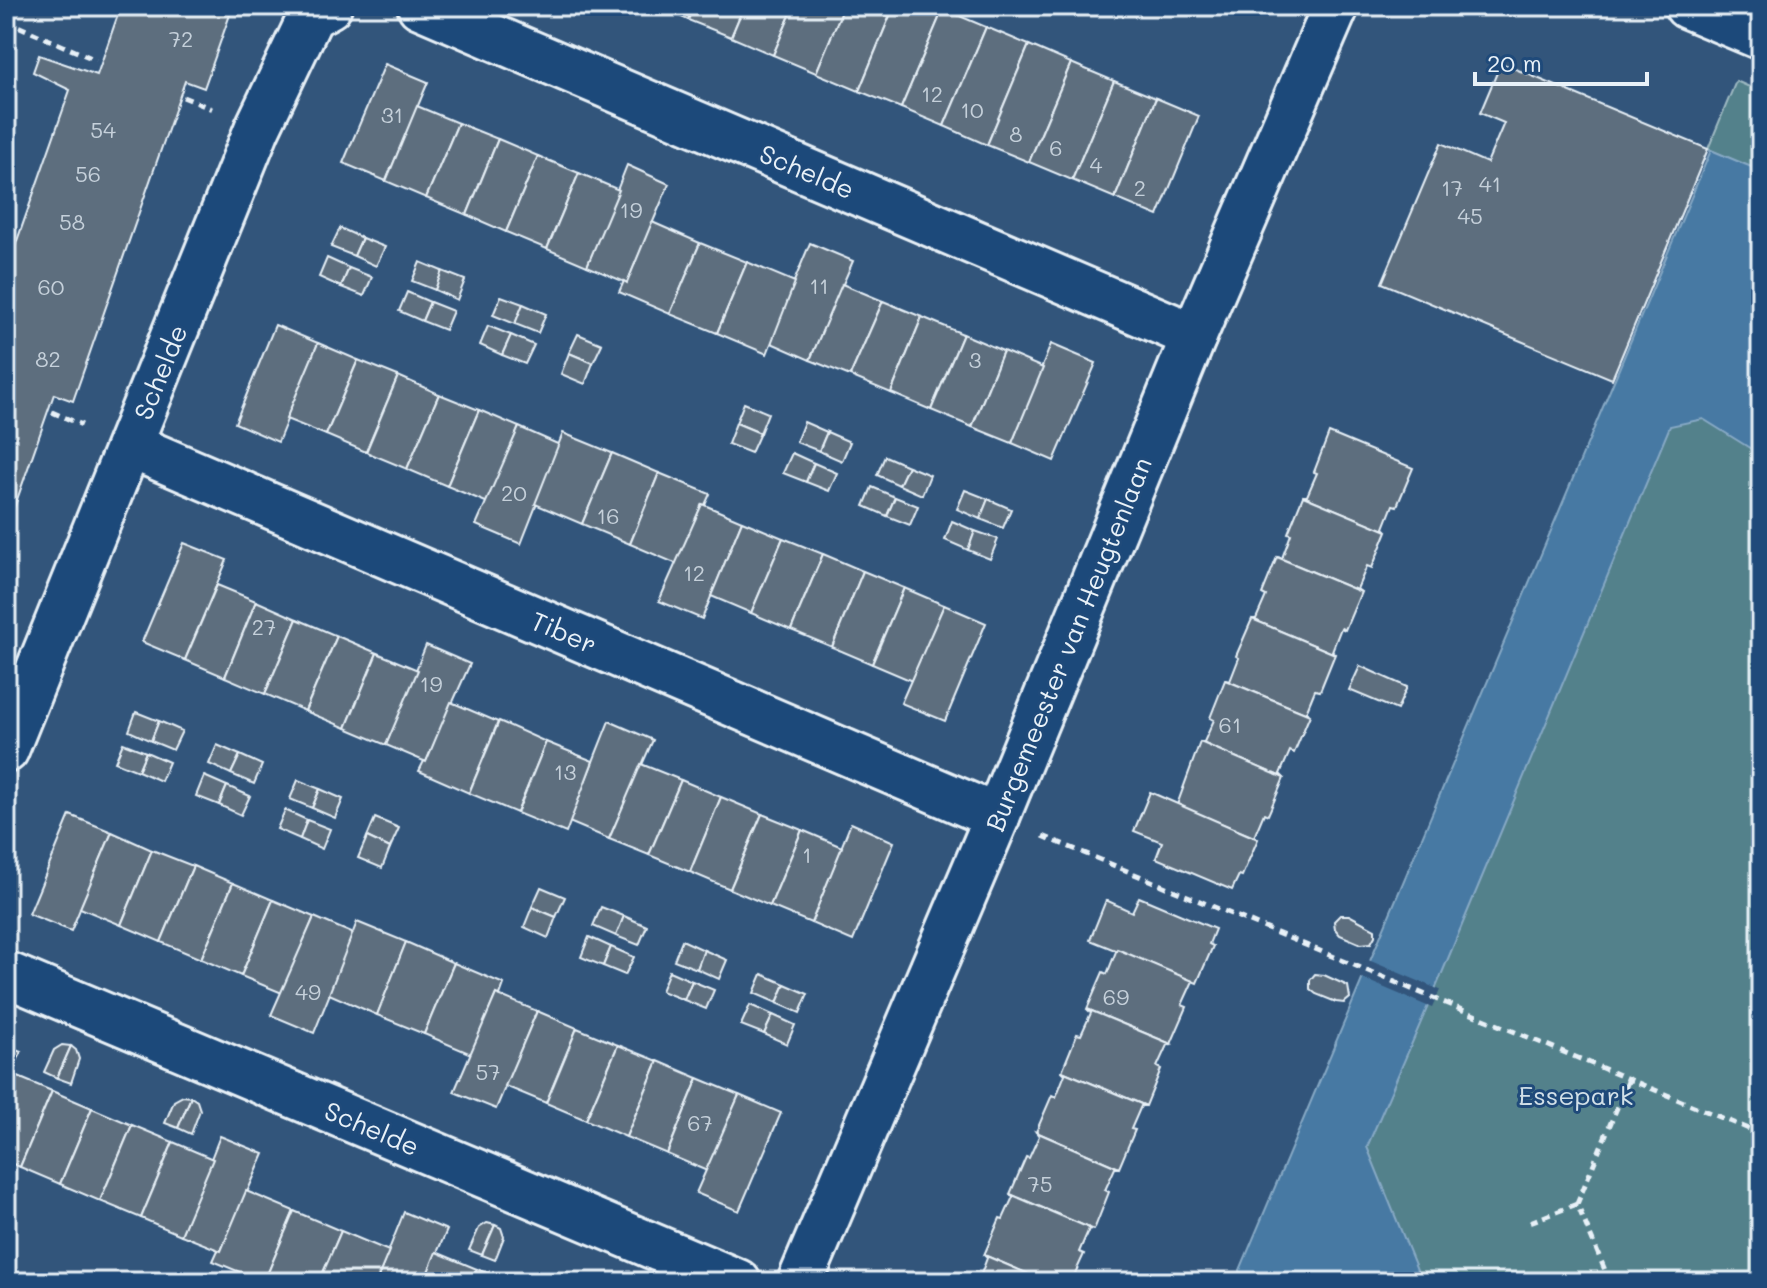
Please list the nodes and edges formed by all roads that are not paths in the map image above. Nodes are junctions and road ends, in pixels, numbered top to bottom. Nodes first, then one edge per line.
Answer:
1 (329, 6) edge
2 (420, 6) edge
3 (1336, 6) edge
4 (1687, 6) edge
5 (1761, 37) edge
6 (1194, 336) junction
7 (131, 446) junction
8 (6, 750) edge
9 (997, 817) junction
10 (6, 974) edge
11 (738, 1282) edge
12 (800, 1282) edge

1 - 7 street, Schelde
2 - 6 street, Schelde
3 - 6 street, Burgemeester van Heugtenlaan
4 - 5 street
6 - 9 street, Burgemeester van Heugtenlaan
7 - 8 street, Schelde
7 - 9 street, Tiber
9 - 12 street, Burgemeester van Heugtenlaan
10 - 11 street, Schelde

